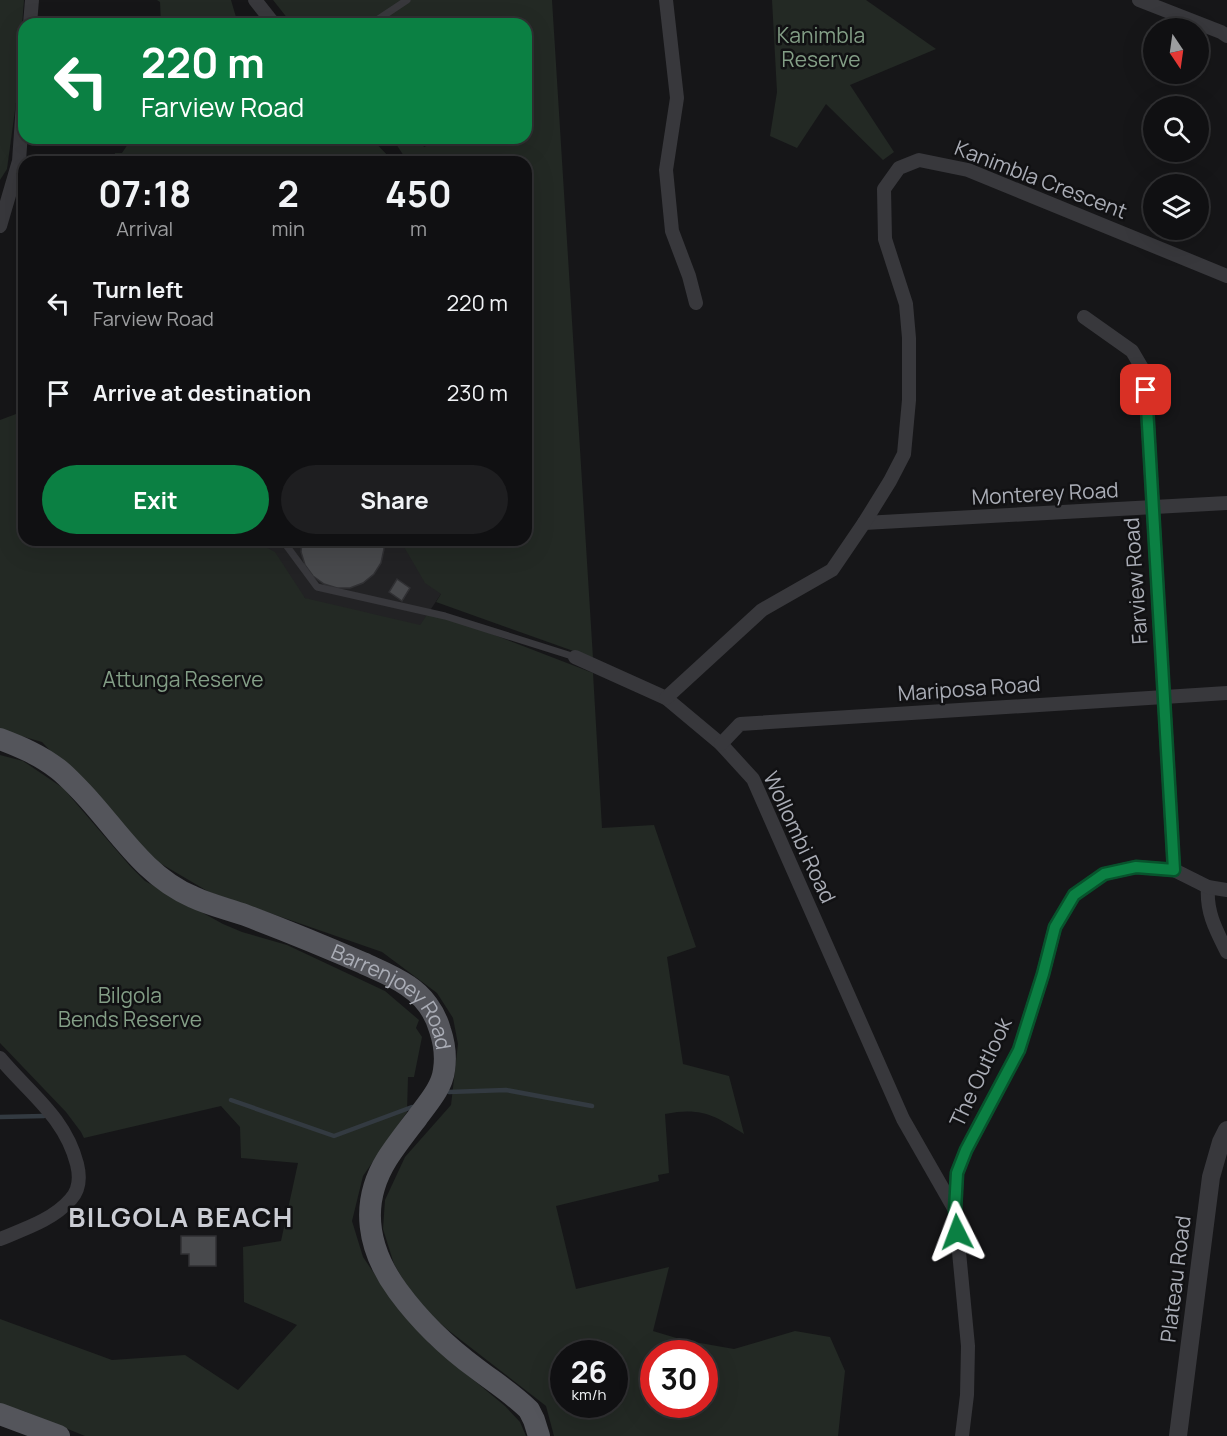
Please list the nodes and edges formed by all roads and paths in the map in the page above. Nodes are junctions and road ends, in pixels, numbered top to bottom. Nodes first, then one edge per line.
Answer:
1 (32, 0) edge
2 (255, 0) edge
3 (407, 0) edge
4 (666, 0) edge
5 (1139, 0) edge
6 (30, 18) edge
7 (269, 18) edge
8 (380, 18) edge
9 (1227, 36) edge
10 (18, 163) edge
11 (0, 226) edge
12 (1227, 276) edge
13 (696, 303) dead end
14 (1084, 317) dead end
15 (1227, 503) edge
16 (1151, 508) junction
17 (864, 523) junction
18 (286, 546) edge
19 (576, 657) joint
20 (1227, 693) edge
21 (1163, 697) junction
22 (666, 698) junction
23 (0, 739) edge
24 (721, 744) junction
25 (1174, 870) junction
26 (1208, 887) junction
27 (1227, 890) edge
28 (1227, 952) edge
29 (0, 1058) edge
30 (1227, 1130) edge
31 (955, 1210) junction
32 (0, 1239) edge
33 (0, 1414) edge
34 (59, 1436) edge
35 (539, 1436) edge
36 (962, 1436) edge
37 (1178, 1436) edge

1 - 6 street
2 - 7 street
3 - 8 lane
4 - 13 street
5 - 9 street
10 - 11 street
12 - 17 street, Kanimbla Crescent
14 - 16 street, Farview Road
15 - 16 street, Monterey Road
16 - 17 street, Monterey Road
16 - 21 street, Farview Road
17 - 22 street, Kanimbla Crescent
18 - 19 lane, Wollombi Road
19 - 22 street, Wollombi Road
20 - 21 street, Mariposa Road
21 - 24 street, Mariposa Road
21 - 25 street, Farview Road
22 - 24 street, Wollombi Road
23 - 35 main road, Barrenjoey Road
24 - 31 street, Wollombi Road
25 - 26 street, The Outlook
25 - 31 street, The Outlook
26 - 27 street, The Outlook
26 - 28 street
29 - 32 street
30 - 37 street, Plateau Road
31 - 36 street, The Outlook
33 - 34 main road

